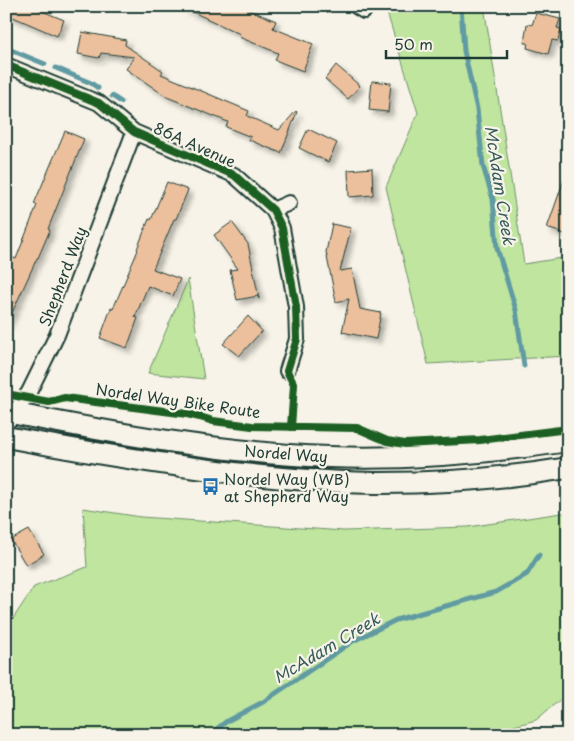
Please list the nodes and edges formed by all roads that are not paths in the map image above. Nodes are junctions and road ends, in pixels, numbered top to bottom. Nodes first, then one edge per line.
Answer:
1 (6, 65) edge
2 (134, 132) junction
3 (289, 203) dead end
4 (273, 210) junction
5 (287, 371) dead end
6 (9, 417) edge
7 (6, 436) edge
8 (568, 441) edge
9 (568, 468) edge

1 - 2 street, 86A Avenue
2 - 4 street, 86A Avenue
2 - 6 street, Shepherd Way
3 - 4 street
4 - 5 street, 86A Avenue
6 - 8 main road, Nordel Way
7 - 9 main road, Nordel Way

